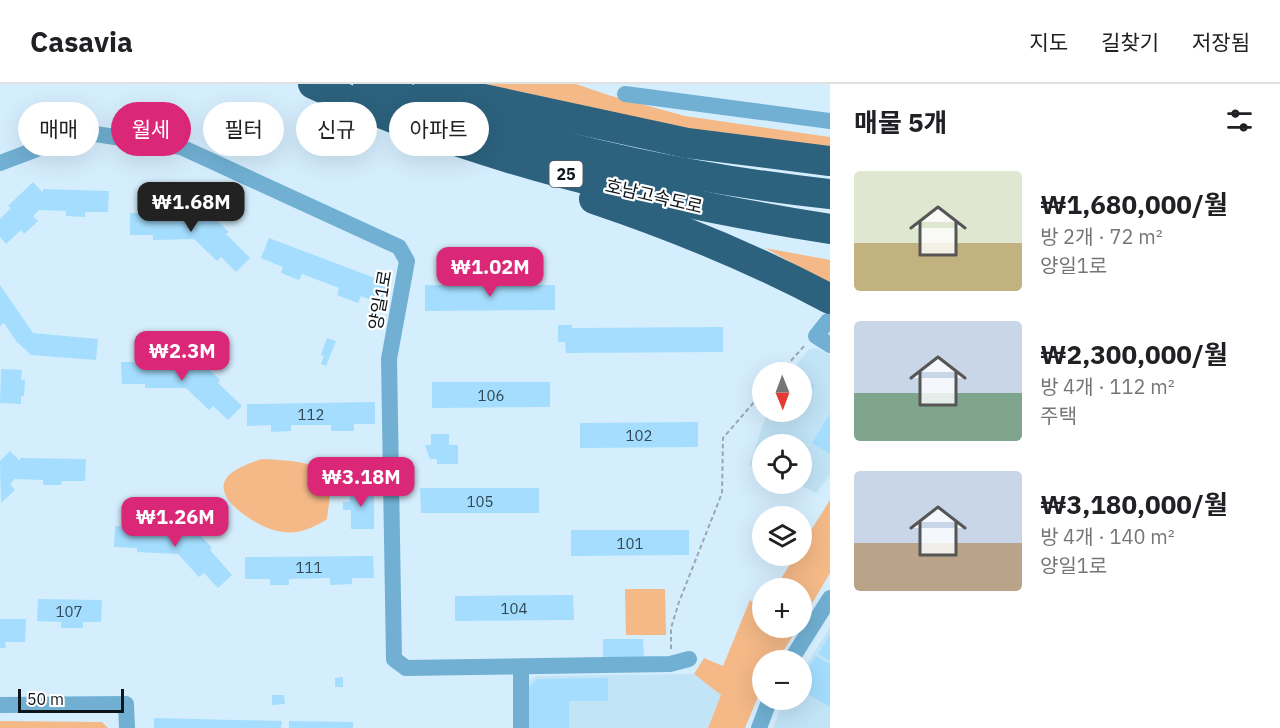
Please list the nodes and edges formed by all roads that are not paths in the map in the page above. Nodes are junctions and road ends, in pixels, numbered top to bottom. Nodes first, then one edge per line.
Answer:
1 (313, 84) edge
2 (368, 84) edge
3 (403, 84) edge
4 (429, 84) edge
5 (625, 94) dead end
6 (389, 115) edge
7 (830, 121) edge
8 (489, 150) edge
9 (483, 156) edge
10 (830, 161) edge
11 (0, 163) edge
12 (830, 182) edge
13 (830, 194) edge
14 (830, 229) edge
15 (829, 310) edge
16 (823, 340) edge
17 (830, 598) edge
18 (797, 650) edge
19 (689, 659) dead end
20 (521, 667) junction
21 (0, 705) edge
22 (766, 710) edge
23 (127, 728) edge
24 (521, 728) edge
25 (759, 728) edge

1 - 6 highway, 호남고속도로 / 25
2 - 13 highway, 호남고속도로 / 25
3 - 12 highway
4 - 10 highway
5 - 7 street
8 - 14 highway, 호남고속도로 / 25
9 - 15 highway
11 - 20 street, 양일1로
15 - 16 street
17 - 18 street
19 - 20 street, 양일1로
20 - 24 street
21 - 23 street
22 - 25 street

